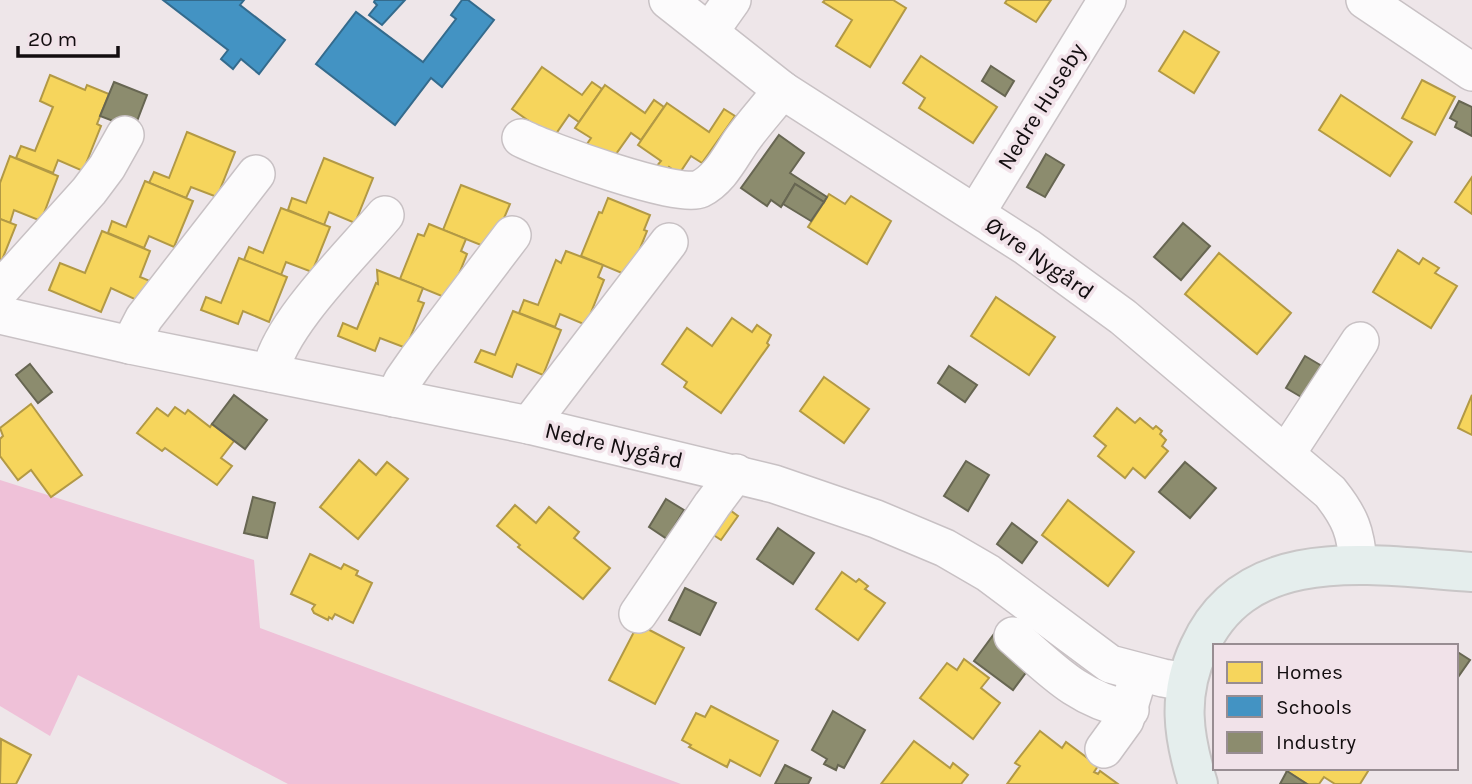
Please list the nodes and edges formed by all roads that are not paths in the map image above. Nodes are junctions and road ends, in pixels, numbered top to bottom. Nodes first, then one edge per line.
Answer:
1 (668, 0) edge
2 (732, 0) edge
3 (1107, 0) edge
4 (1365, 0) edge
5 (710, 32) junction
6 (1472, 72) edge
7 (782, 90) junction
8 (125, 135) dead end
9 (521, 138) dead end
10 (256, 174) dead end
11 (976, 213) junction
12 (385, 215) dead end
13 (512, 234) dead end
14 (669, 242) dead end
15 (0, 290) edge
16 (0, 315) edge
17 (1360, 341) dead end
18 (130, 345) junction
19 (271, 373) junction
20 (394, 398) junction
21 (529, 425) junction
22 (1286, 454) junction
23 (736, 473) junction
24 (1358, 564) junction
25 (1472, 572) edge
26 (638, 614) dead end
27 (1013, 636) dead end
28 (1138, 672) junction
29 (1186, 681) junction
30 (1130, 710) junction
31 (1104, 749) dead end
32 (1198, 784) edge

1 - 5 street, Øvre Nygård
2 - 5 street
3 - 11 street, Nedre Huseby
4 - 6 street
5 - 7 street, Øvre Nygård
7 - 9 street
7 - 11 street, Øvre Nygård
8 - 15 street
10 - 18 street
11 - 22 street, Øvre Nygård
12 - 19 street
13 - 20 street
14 - 21 street
16 - 18 street, Nedre Nygård
17 - 22 street
18 - 19 street, Nedre Nygård
19 - 20 street, Nedre Nygård
20 - 21 street, Nedre Nygård
21 - 23 street, Nedre Nygård
22 - 24 street, Øvre Nygård
23 - 26 street
23 - 28 street, Nedre Nygård
24 - 25 main road
24 - 29 main road
27 - 30 street
28 - 29 street, Nedre Nygård
28 - 30 street
29 - 32 main road
30 - 31 street

